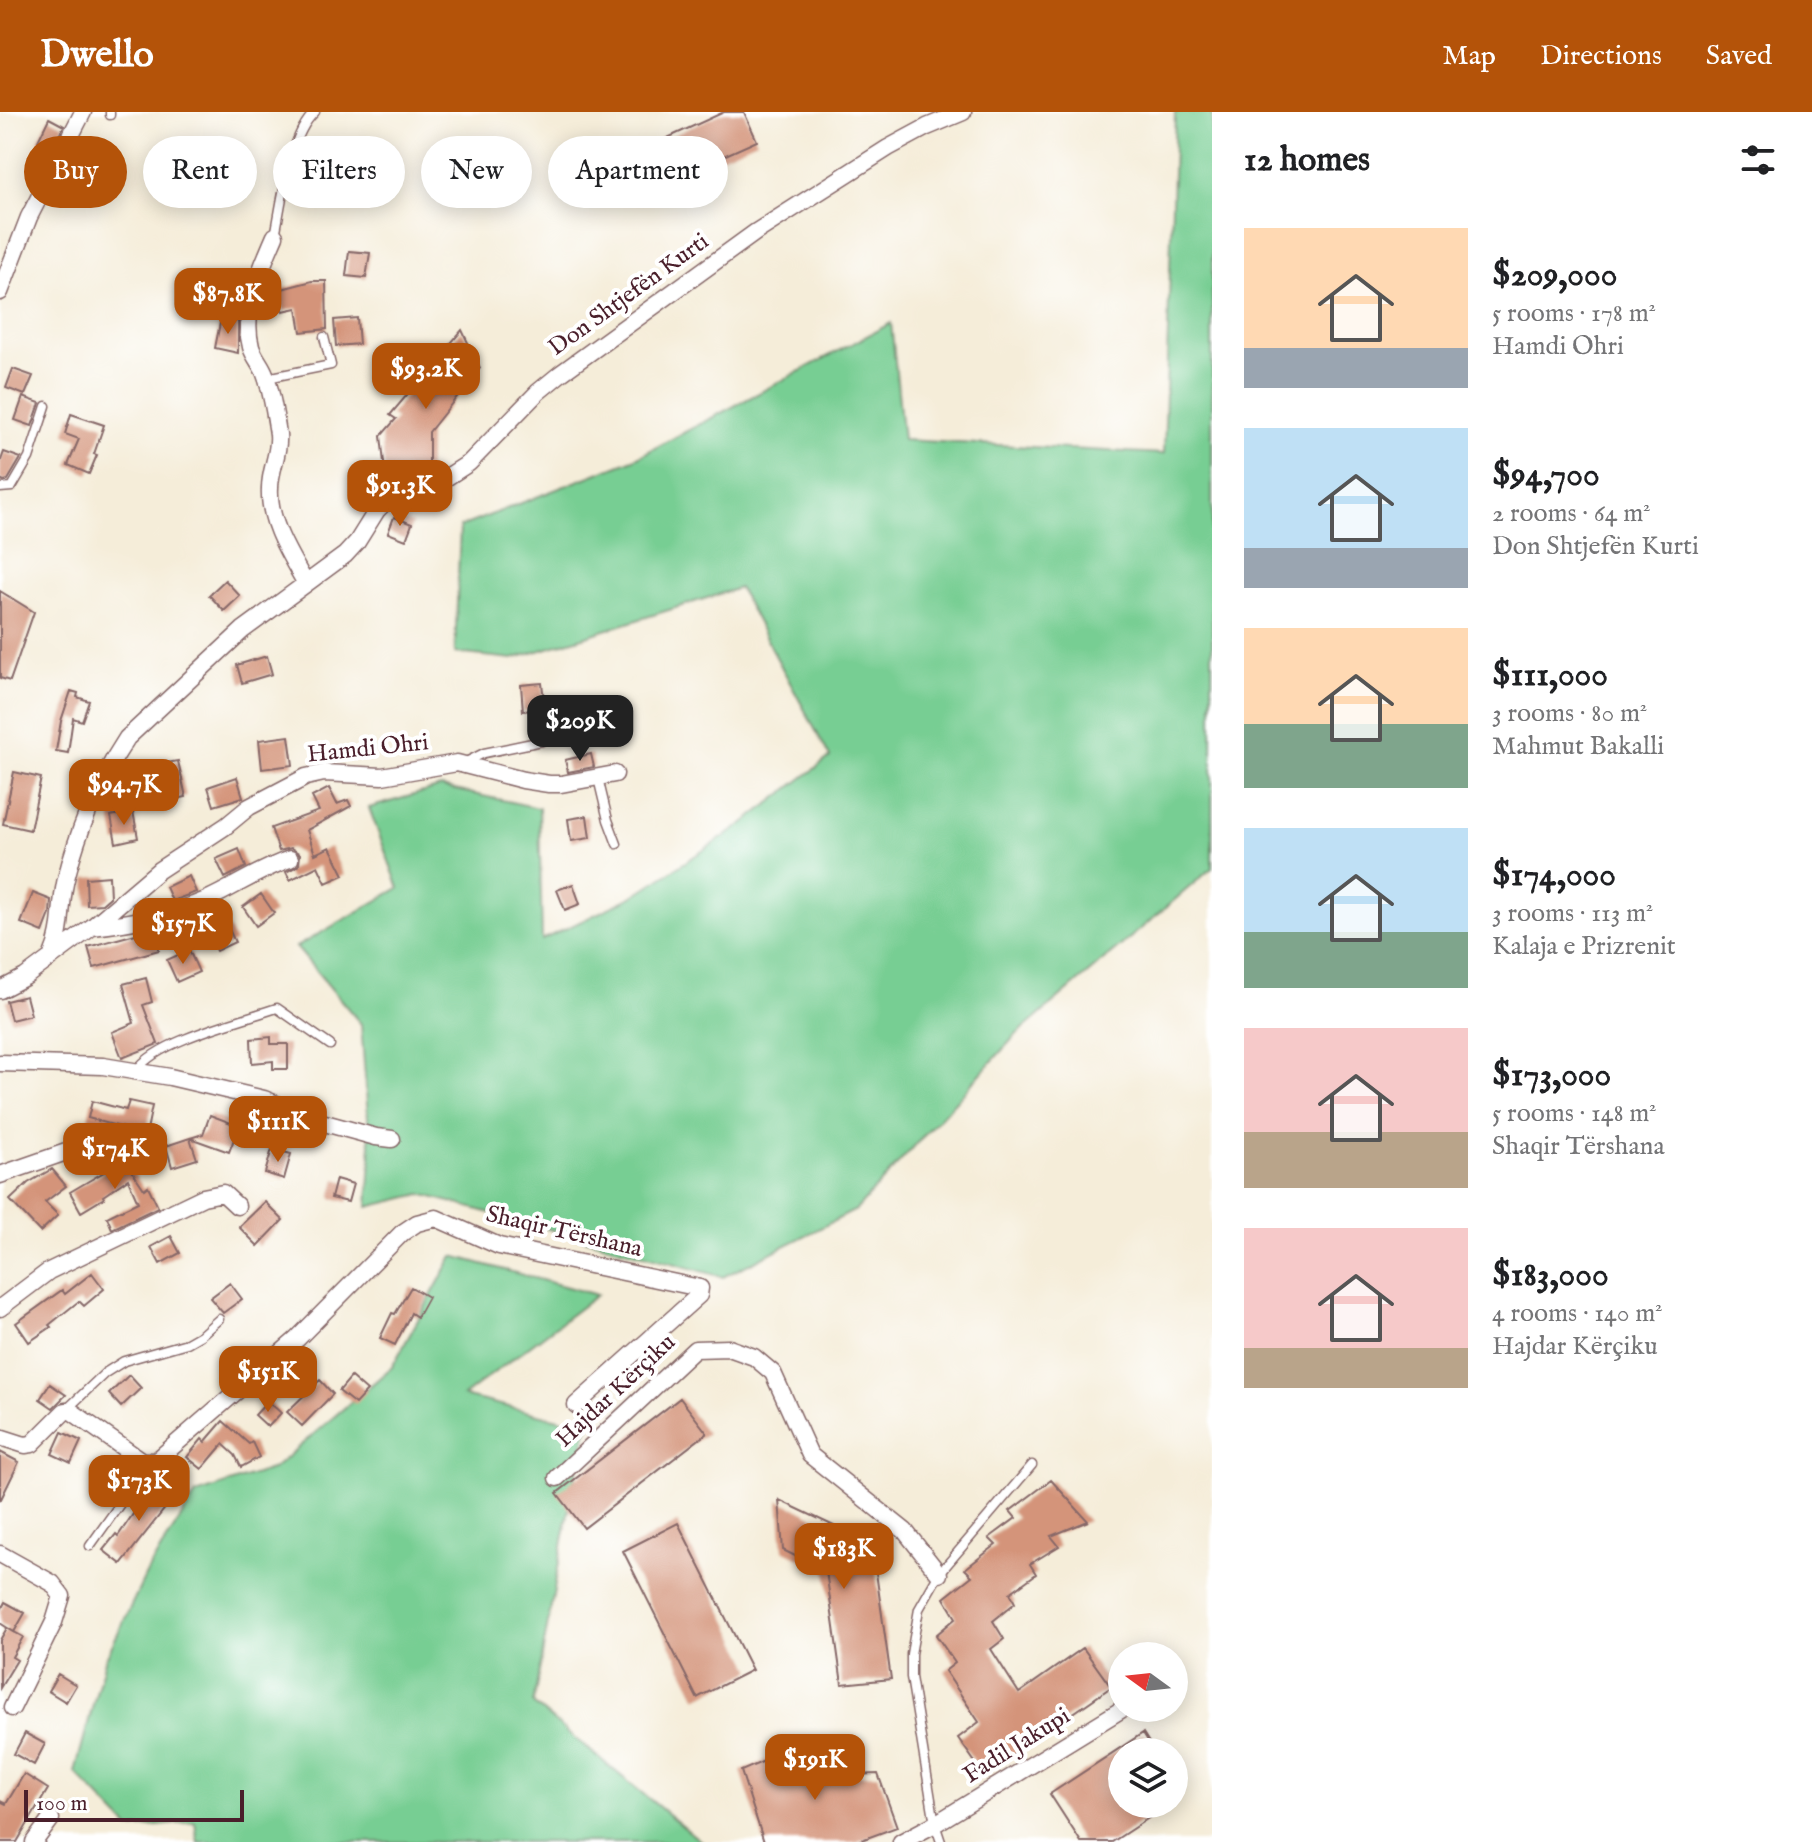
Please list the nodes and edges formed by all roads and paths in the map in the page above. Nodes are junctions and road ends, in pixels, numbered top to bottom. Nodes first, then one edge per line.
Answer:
1 (83, 112) edge
2 (315, 112) edge
3 (963, 112) edge
4 (275, 236) joint
5 (0, 292) edge
6 (324, 337) dead end
7 (266, 379) junction
8 (46, 406) dead end
9 (0, 488) edge
10 (306, 584) junction
11 (542, 741) dead end
12 (466, 763) junction
13 (615, 774) dead end
14 (598, 778) junction
15 (617, 844) dead end
16 (290, 859) dead end
17 (92, 927) junction
18 (52, 955) junction
19 (0, 990) edge
20 (330, 1045) dead end
21 (0, 1063) edge
22 (136, 1071) junction
23 (392, 1139) dead end
24 (144, 1140) dead end
25 (0, 1175) edge
26 (237, 1206) dead end
27 (0, 1308) edge
28 (219, 1319) dead end
29 (576, 1405) dead end
30 (65, 1411) junction
31 (0, 1437) edge
32 (149, 1463) junction
33 (1032, 1465) dead end
34 (557, 1478) dead end
35 (90, 1546) dead end
36 (0, 1554) edge
37 (939, 1574) junction
38 (12, 1708) dead end
39 (1108, 1718) edge
40 (51, 1819) dead end
41 (935, 1824) junction
42 (34, 1842) edge
43 (901, 1842) edge
44 (941, 1842) edge

1 - 5 street
2 - 4 lane
3 - 10 street, Don Shtjefën Kurti
4 - 7 street
6 - 7 lane
7 - 10 street
8 - 9 lane
10 - 18 street, Don Shtjefën Kurti
11 - 12 lane
12 - 14 street, Hamdi Ohri
12 - 17 street, Hamdi Ohri
13 - 14 street, Hamdi Ohri
14 - 15 lane
16 - 17 street
17 - 18 street
18 - 19 street
20 - 22 lane
21 - 22 street
22 - 23 street
24 - 25 street
26 - 27 street
28 - 30 lane
29 - 32 street, Shaqir Tërshana
30 - 31 street
30 - 32 street
32 - 35 lane, Shaqir Tërshana
33 - 37 lane
34 - 37 street, Hajdar Kërçiku
36 - 38 street
37 - 41 lane
39 - 41 street, Fadil Jakupi
40 - 42 street
41 - 43 street, Fadil Jakupi
41 - 44 lane

